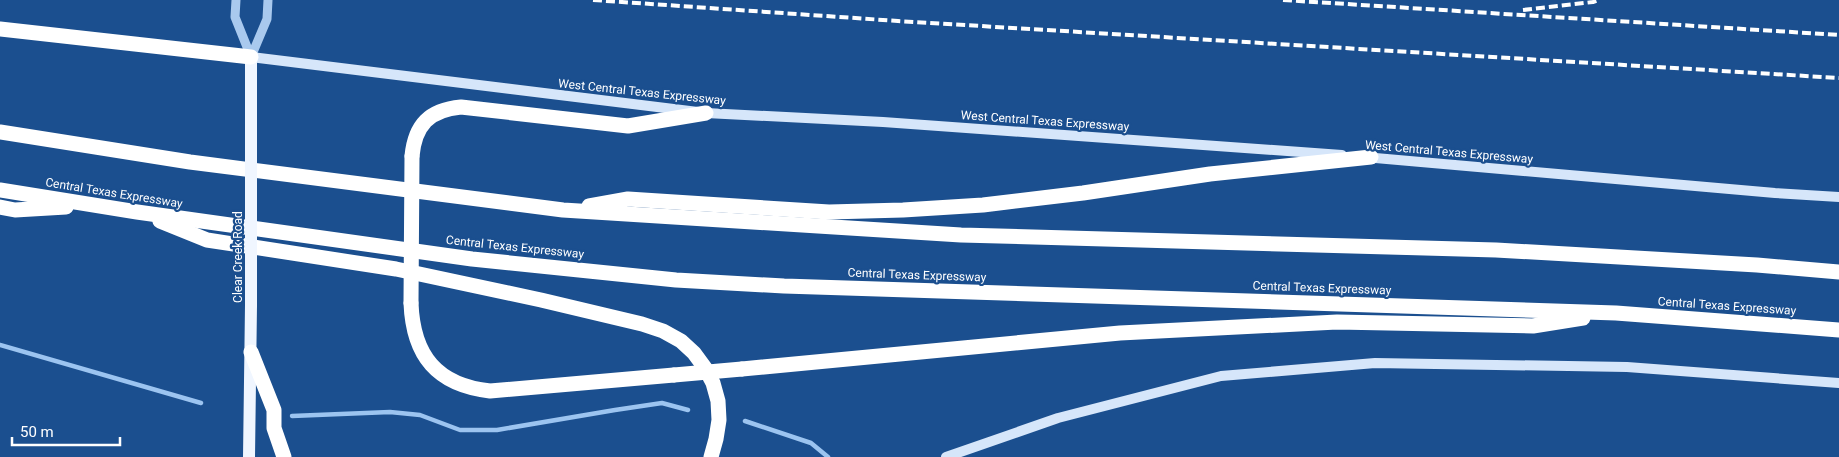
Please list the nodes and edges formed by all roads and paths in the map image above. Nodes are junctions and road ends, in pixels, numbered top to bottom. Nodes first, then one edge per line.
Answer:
1 (236, 0) edge
2 (268, 0) edge
3 (0, 29) edge
4 (250, 57) junction
5 (706, 113) junction
6 (0, 132) edge
7 (1371, 157) junction
8 (0, 190) edge
9 (1839, 197) edge
10 (94, 206) junction
11 (0, 207) edge
12 (564, 210) junction
13 (137, 212) junction
14 (1839, 272) edge
15 (1616, 313) junction
16 (1839, 330) edge
17 (250, 352) junction
18 (1839, 383) edge
19 (249, 457) edge
20 (284, 457) edge
21 (711, 457) edge
22 (946, 457) edge

1 - 4 street
2 - 4 street
3 - 4 highway
4 - 5 main road, West Central Texas Expressway
4 - 17 main road, Clear Creek Road, bridge
5 - 7 main road, West Central Texas Expressway
5 - 15 highway, bridge
6 - 12 highway
7 - 9 main road, West Central Texas Expressway
7 - 12 highway
8 - 10 highway, Central Texas Expressway
10 - 11 highway
10 - 13 highway, Central Texas Expressway
12 - 14 highway
13 - 15 highway, Central Texas Expressway
13 - 21 highway
15 - 16 highway, Central Texas Expressway
17 - 19 main road, Clear Creek Road
17 - 20 highway
18 - 22 main road

